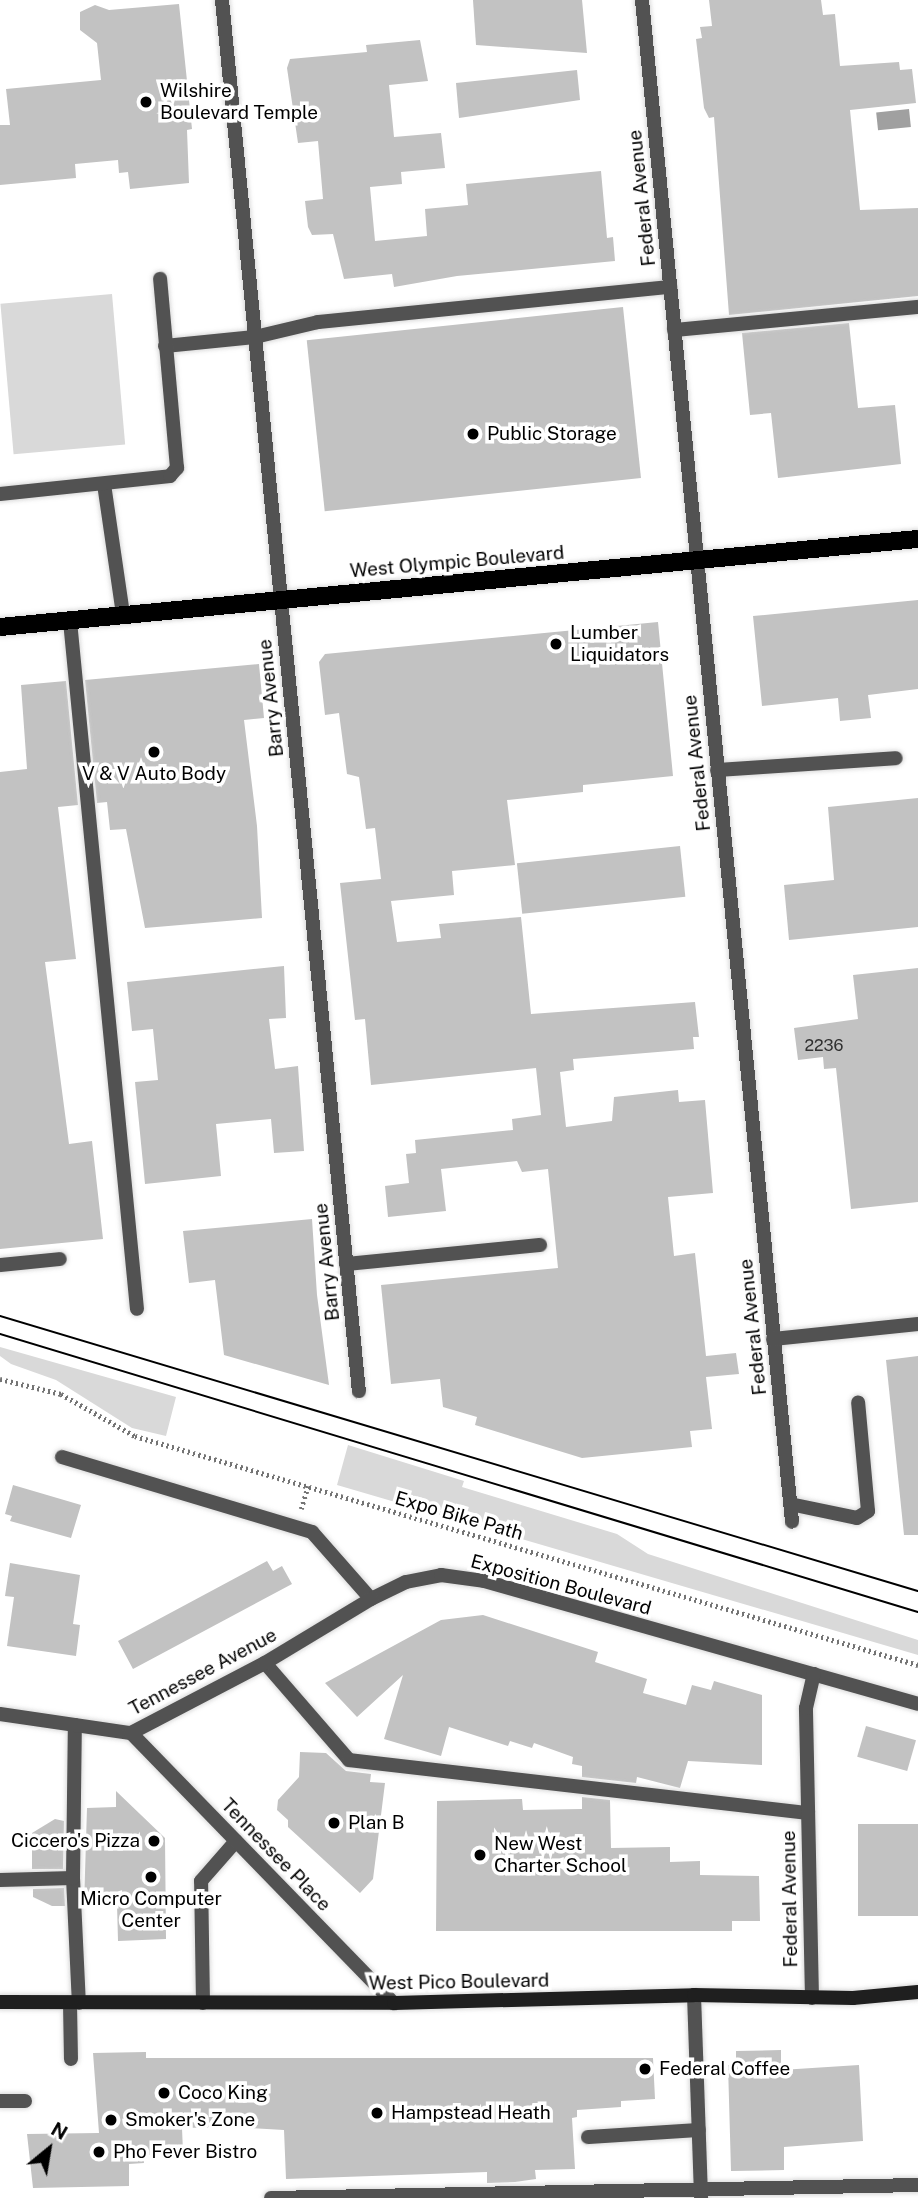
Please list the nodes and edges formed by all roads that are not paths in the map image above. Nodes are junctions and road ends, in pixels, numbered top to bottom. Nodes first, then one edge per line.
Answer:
1 (222, 0) edge
2 (642, 0) edge
3 (160, 279) dead end
4 (670, 287) junction
5 (918, 307) edge
6 (674, 330) junction
7 (255, 337) junction
8 (165, 346) junction
9 (104, 484) junction
10 (0, 494) edge
11 (918, 540) edge
12 (697, 561) junction
13 (281, 598) junction
14 (123, 615) junction
15 (70, 621) junction
16 (0, 627) edge
17 (896, 758) dead end
18 (718, 770) junction
19 (540, 1245) dead end
20 (60, 1259) dead end
21 (346, 1264) junction
22 (0, 1265) edge
23 (137, 1310) dead end
24 (918, 1324) edge
25 (773, 1339) junction
26 (359, 1391) dead end
27 (858, 1402) dead end
28 (62, 1457) dead end
29 (790, 1504) junction
30 (792, 1522) dead end
31 (371, 1599) junction
32 (265, 1663) junction
33 (814, 1674) junction
34 (918, 1704) edge
35 (0, 1714) edge
36 (75, 1725) junction
37 (131, 1733) junction
38 (808, 1813) junction
39 (236, 1841) junction
40 (74, 1878) junction
41 (0, 1880) edge
42 (918, 1992) edge
43 (694, 1995) junction
44 (812, 1998) junction
45 (0, 2003) edge
46 (74, 2003) junction
47 (202, 2003) junction
48 (394, 2003) junction
49 (71, 2059) dead end
50 (0, 2101) edge
51 (25, 2101) dead end
52 (699, 2130) junction
53 (588, 2137) dead end
54 (918, 2185) edge
55 (878, 2193) edge
56 (701, 2195) edge
57 (271, 2198) edge

1 - 7 street, Barry Avenue
2 - 4 street, Federal Avenue
3 - 8 street
4 - 6 street, Federal Avenue
4 - 7 street
5 - 6 street
6 - 12 street, Federal Avenue
7 - 8 street
7 - 13 street, Barry Avenue
8 - 9 street
9 - 10 street
9 - 14 street
11 - 12 main road, West Olympic Boulevard
12 - 13 main road, West Olympic Boulevard
12 - 18 street, Federal Avenue
13 - 14 main road, West Olympic Boulevard
13 - 21 street, Barry Avenue
14 - 15 main road, West Olympic Boulevard
15 - 16 main road, West Olympic Boulevard
15 - 23 street
17 - 18 street
18 - 25 street, Federal Avenue
19 - 21 street
20 - 22 street
21 - 26 street, Barry Avenue
24 - 25 street
25 - 29 street, Federal Avenue
27 - 29 street
28 - 31 street
29 - 30 street, Federal Avenue
31 - 32 street, Tennessee Avenue
31 - 33 street, Exposition Boulevard
32 - 37 street, Tennessee Avenue
32 - 38 street
33 - 34 street, Exposition Boulevard
33 - 38 street, Federal Avenue
35 - 36 street, Tennessee Avenue
36 - 37 street, Tennessee Avenue
36 - 40 street
37 - 39 street, Tennessee Place
38 - 44 street, Federal Avenue
39 - 47 street
39 - 48 street, Tennessee Place
40 - 41 street
40 - 46 street
42 - 44 main road, West Pico Boulevard
43 - 44 main road, West Pico Boulevard
43 - 48 main road, West Pico Boulevard
43 - 52 street
45 - 46 main road, West Pico Boulevard
46 - 47 main road, West Pico Boulevard
46 - 49 street
47 - 48 main road, West Pico Boulevard
50 - 51 street
52 - 53 street
52 - 56 street
54 - 55 street
55 - 56 street
56 - 57 street

